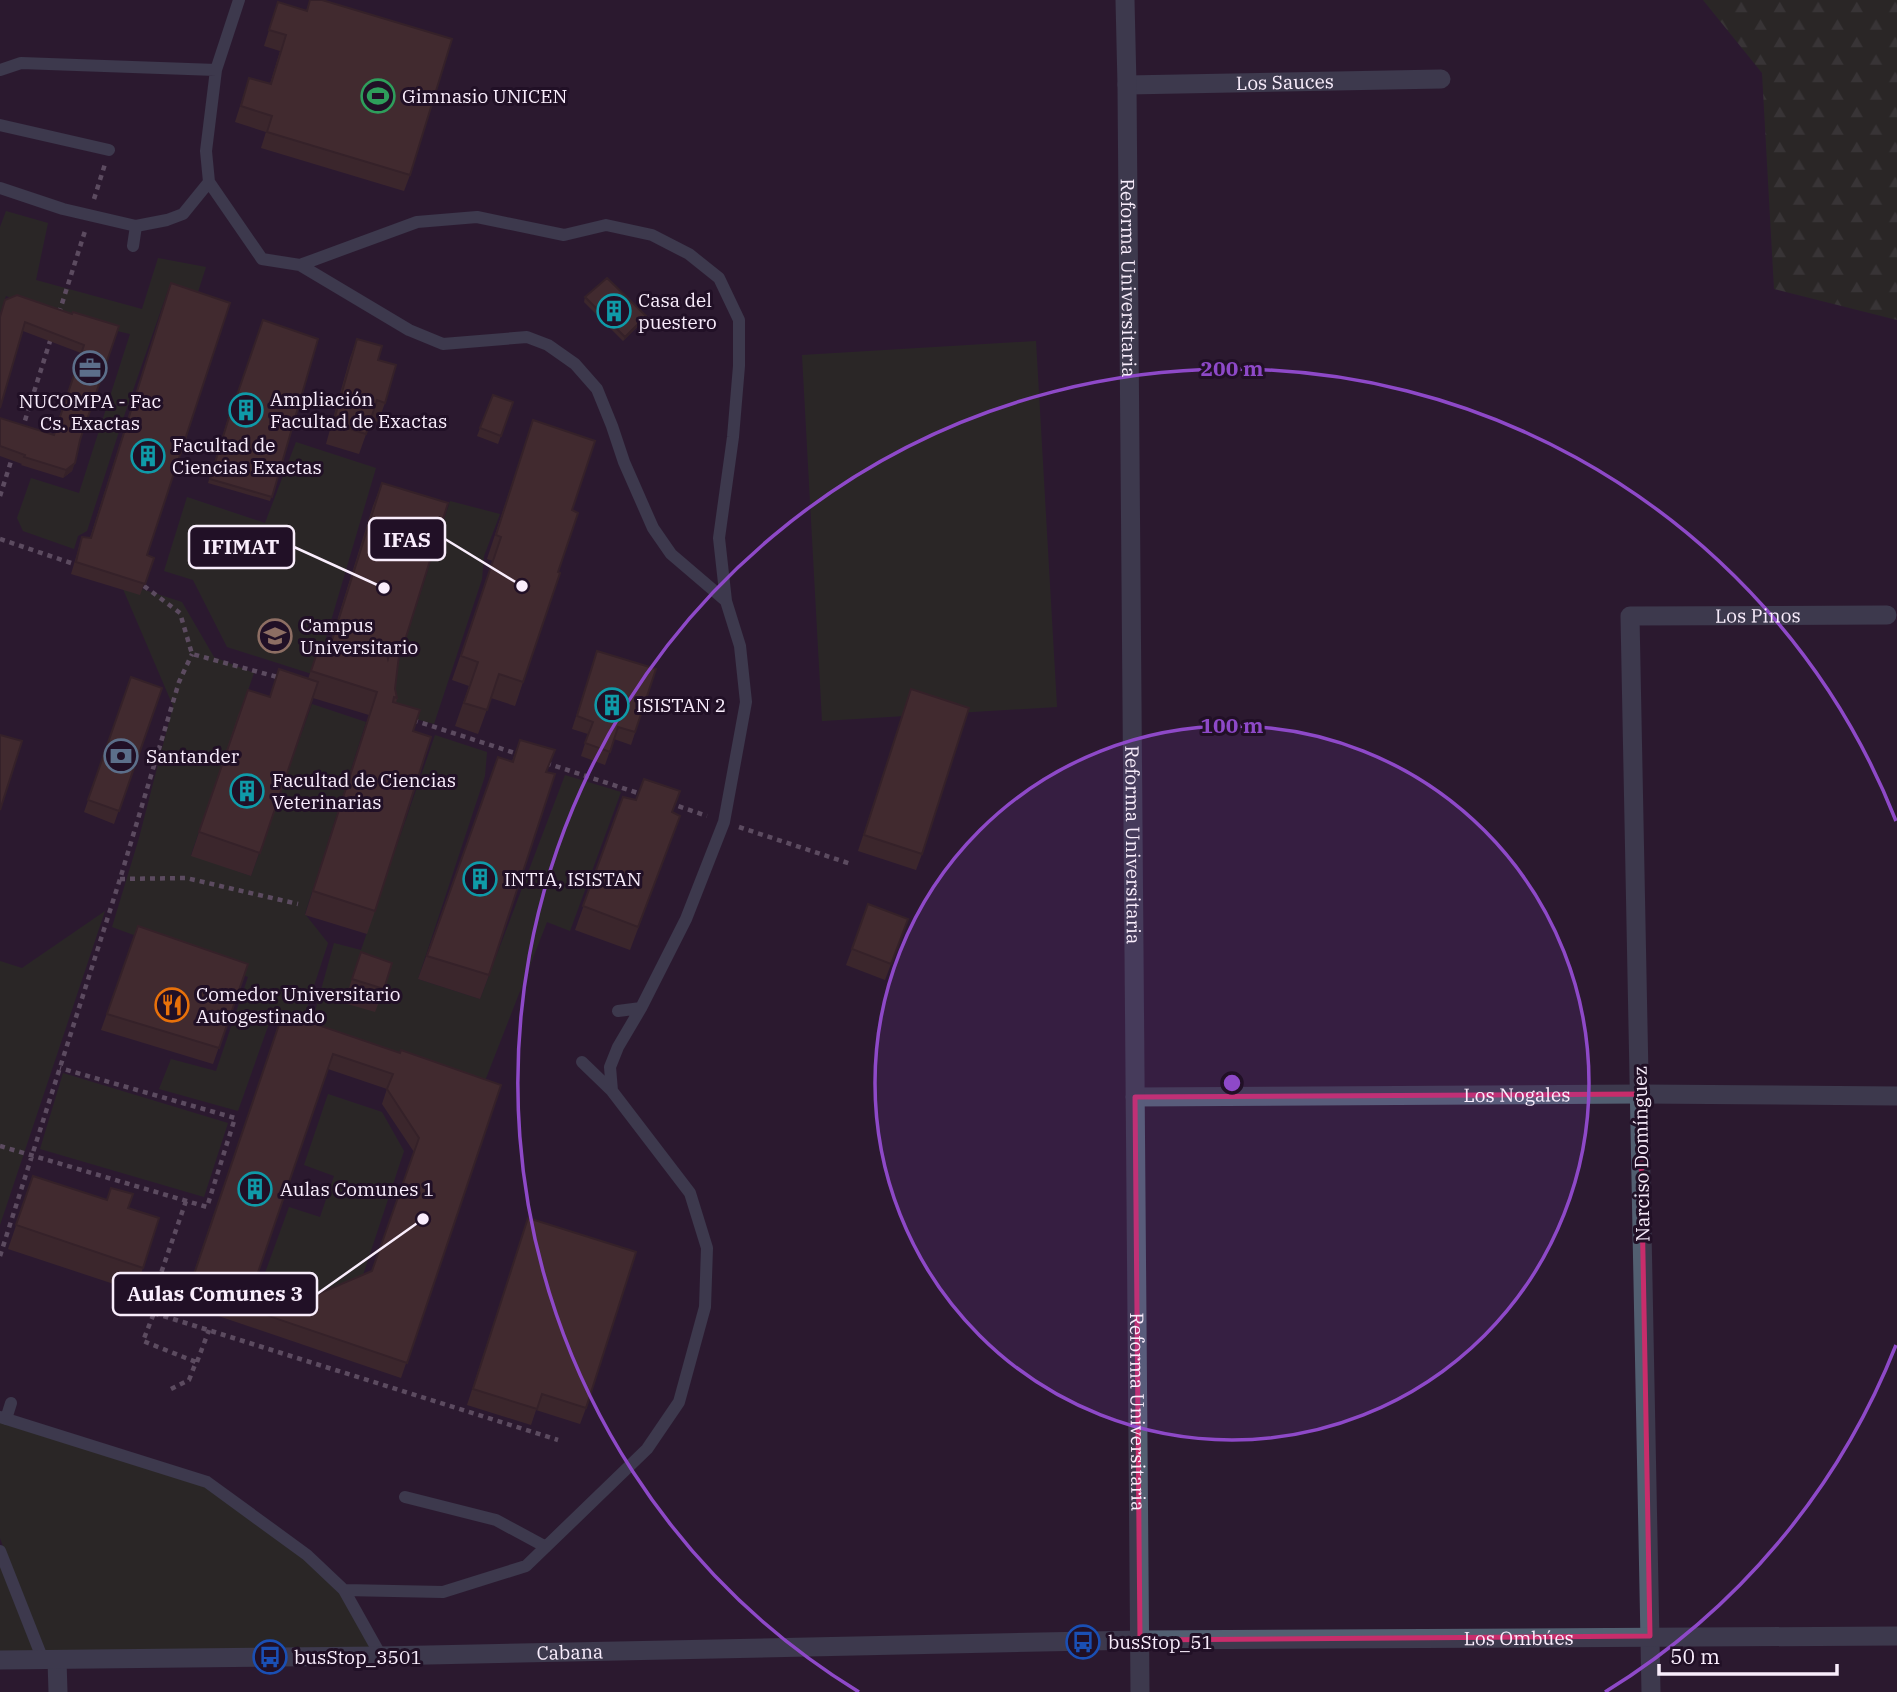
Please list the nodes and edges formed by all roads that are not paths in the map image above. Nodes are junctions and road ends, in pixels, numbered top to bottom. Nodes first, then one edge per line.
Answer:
1 (239, 0) edge
2 (1125, 0) edge
3 (0, 70) edge
4 (216, 70) junction
5 (1441, 79) dead end
6 (1127, 85) junction
7 (0, 125) edge
8 (109, 150) road end
9 (209, 181) junction
10 (0, 188) edge
11 (63, 209) junction
12 (58, 224) dead end
13 (136, 226) junction
14 (133, 246) dead end
15 (300, 265) junction
16 (726, 601) junction
17 (1630, 615) joint
18 (1887, 615) dead end
19 (641, 1008) junction
20 (618, 1011) dead end
21 (582, 1062) dead end
22 (612, 1091) junction
23 (1640, 1094) junction
24 (1897, 1096) edge
25 (1135, 1097) junction
26 (11, 1404) dead end
27 (3, 1418) edge
28 (405, 1497) dead end
29 (545, 1547) junction
30 (0, 1551) edge
31 (344, 1590) junction
32 (1650, 1636) junction
33 (1897, 1636) edge
34 (1140, 1640) junction
35 (381, 1656) junction
36 (0, 1660) edge
37 (50, 1660) junction
38 (58, 1692) edge
39 (1140, 1692) edge
40 (1651, 1692) edge

1 - 4 lane
2 - 6 street, Reforma Universitaria
3 - 4 lane
4 - 9 lane
5 - 6 street, Los Sauces
6 - 25 street, Reforma Universitaria
7 - 8 lane
9 - 13 lane
9 - 15 lane
10 - 11 lane
11 - 12 lane
11 - 13 lane
13 - 14 lane
15 - 16 lane
15 - 16 lane
16 - 19 lane
17 - 18 street, Los Pinos
17 - 23 street, Narciso Domínguez
19 - 20 lane
19 - 22 lane
21 - 22 lane
22 - 29 lane
23 - 24 street, Los Nogales
23 - 25 street, Los Nogales
23 - 32 street, Narciso Domínguez
25 - 34 street, Reforma Universitaria
26 - 27 lane
27 - 31 lane
28 - 29 lane
29 - 31 lane
30 - 37 lane
31 - 35 lane
32 - 33 street, Los Ombúes
32 - 34 street, Los Ombúes
32 - 40 street, Narciso Domínguez
34 - 35 street, Cabana
34 - 39 street, Reforma Universitaria
35 - 37 street, Cabana
36 - 37 street, Cabana
37 - 38 street

